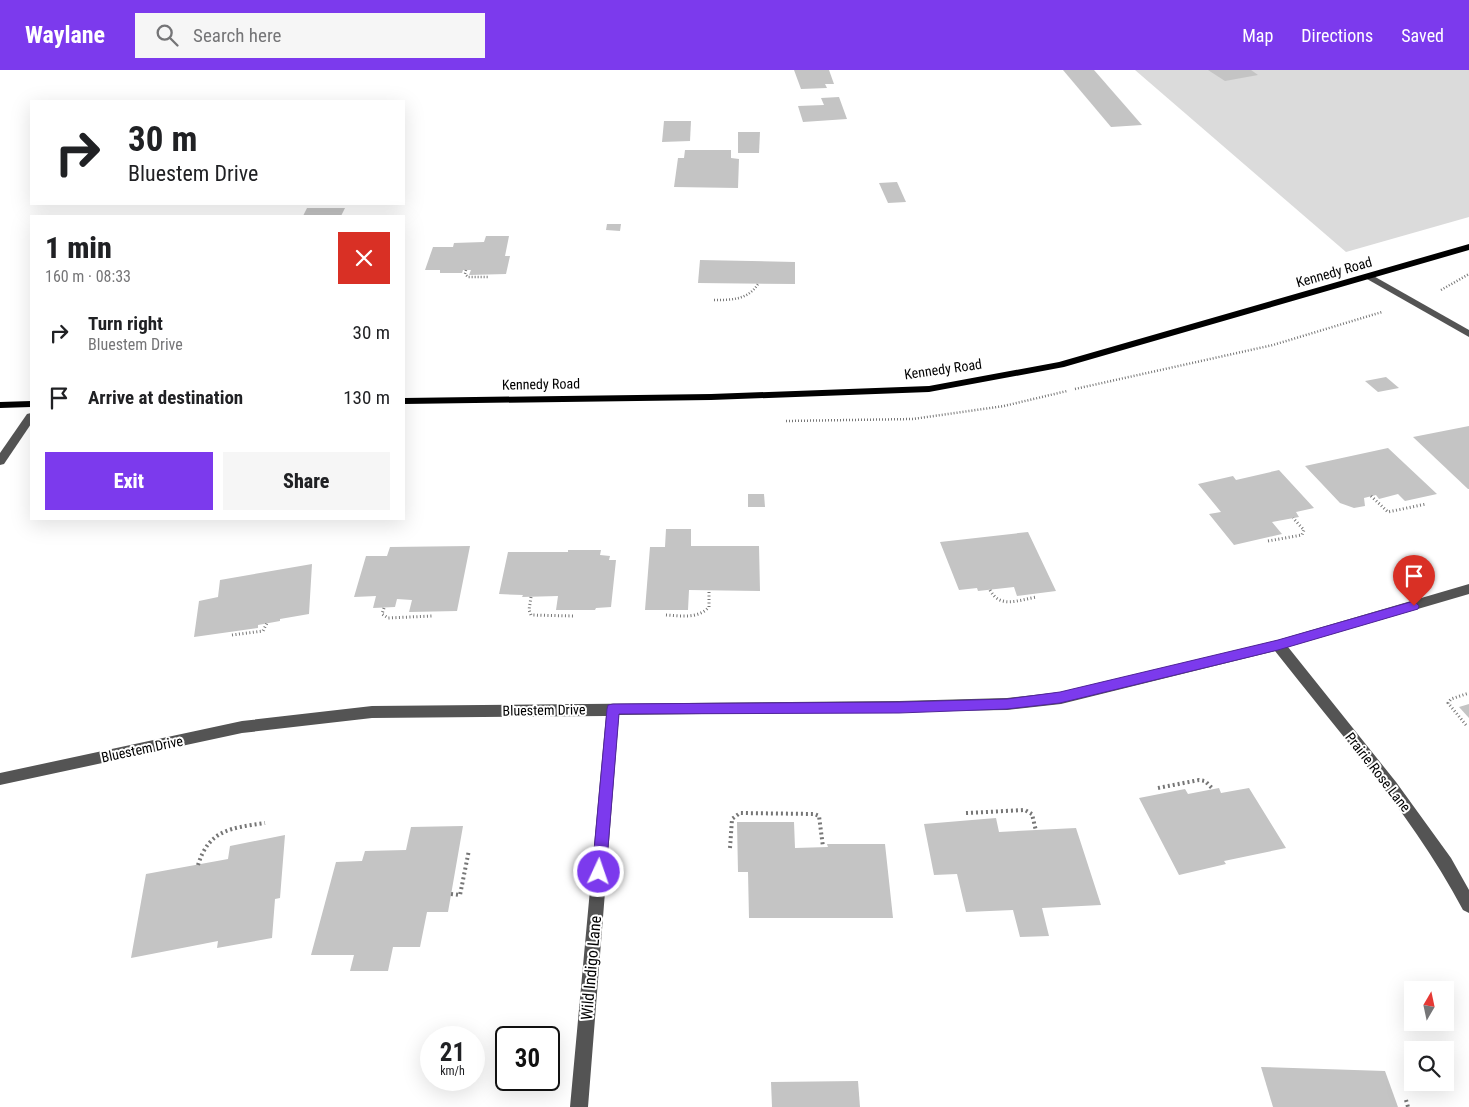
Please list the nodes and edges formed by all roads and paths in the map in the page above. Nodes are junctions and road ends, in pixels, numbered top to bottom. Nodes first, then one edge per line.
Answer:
1 (1469, 247) edge
2 (466, 270) dead end
3 (1469, 274) edge
4 (489, 277) dead end
5 (1370, 277) junction
6 (758, 284) dead end
7 (1436, 293) dead end
8 (714, 300) dead end
9 (1469, 334) edge
10 (405, 401) edge
11 (30, 404) edge
12 (0, 405) edge
13 (30, 417) edge
14 (0, 461) edge
15 (1371, 496) dead end
16 (1426, 504) dead end
17 (1293, 518) dead end
18 (1268, 540) dead end
19 (1469, 589) edge
20 (709, 590) dead end
21 (990, 590) dead end
22 (531, 597) dead end
23 (1037, 597) dead end
24 (384, 608) dead end
25 (666, 615) dead end
26 (432, 616) dead end
27 (574, 616) dead end
28 (267, 623) dead end
29 (232, 635) dead end
30 (1278, 645) junction
31 (1469, 693) edge
32 (613, 709) junction
33 (1466, 725) dead end
34 (0, 779) edge
35 (1158, 788) dead end
36 (1213, 789) dead end
37 (966, 813) dead end
38 (265, 823) dead end
39 (1036, 831) dead end
40 (823, 847) dead end
41 (730, 848) dead end
42 (470, 850) dead end
43 (198, 865) dead end
44 (451, 894) dead end
45 (1469, 905) edge
46 (1406, 1100) dead end
47 (579, 1107) edge
48 (1408, 1107) edge

1 - 5 main road, Kennedy Road
2 - 4 path
3 - 7 path
5 - 9 street
5 - 10 main road, Kennedy Road
6 - 8 path
11 - 12 main road
13 - 14 street
15 - 16 path
17 - 18 path
19 - 30 street, Bluestem Drive
20 - 25 path
21 - 23 path
22 - 27 path
24 - 26 path
28 - 29 path
30 - 32 street, Bluestem Drive
30 - 45 street, Prairie Rose Lane
31 - 33 path
32 - 34 street, Bluestem Drive
32 - 47 street, Wild Indigo Lane
35 - 36 path
37 - 39 path
38 - 43 path
40 - 41 path
42 - 44 path
46 - 48 path

